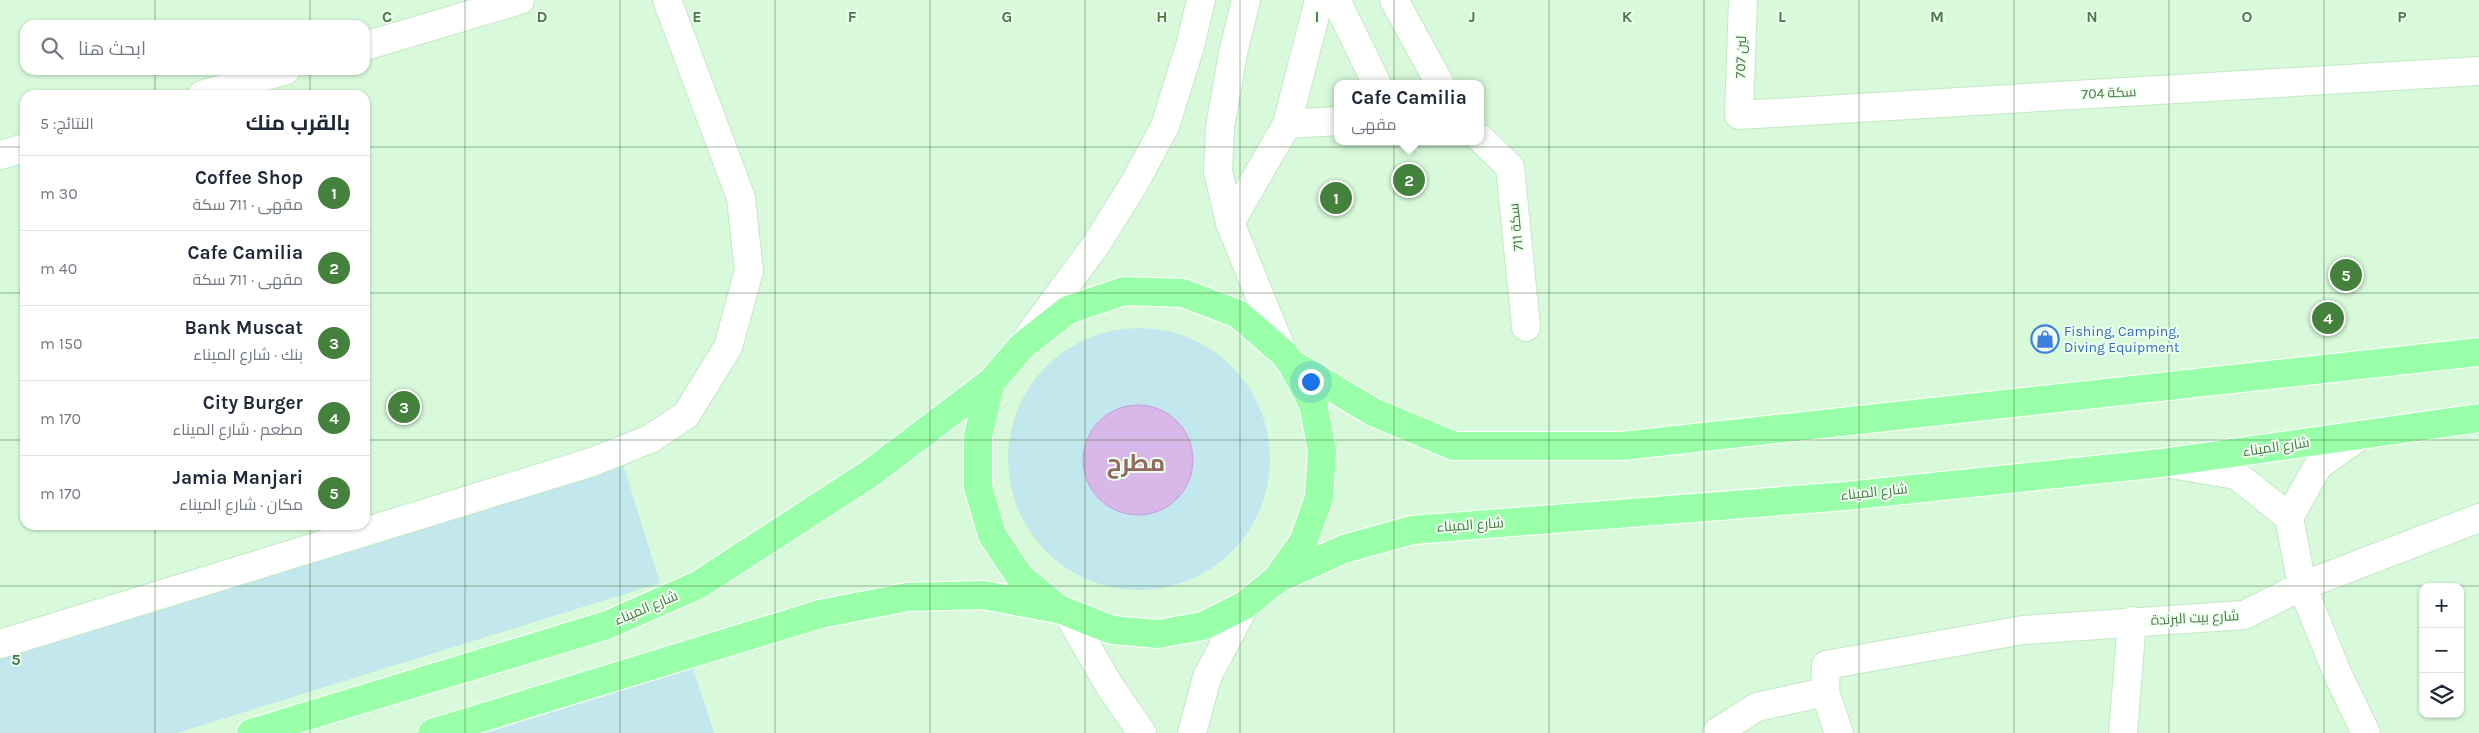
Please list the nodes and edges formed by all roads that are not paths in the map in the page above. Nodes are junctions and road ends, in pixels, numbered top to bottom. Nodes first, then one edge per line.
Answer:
1 (520, 0) edge
2 (667, 0) edge
3 (1201, 0) edge
4 (1246, 0) edge
5 (1319, 0) edge
6 (1336, 0) edge
7 (1394, 0) edge
8 (1743, 0) edge
9 (370, 45) edge
10 (2479, 71) edge
11 (269, 75) edge
12 (1376, 80) edge
13 (1438, 80) edge
14 (219, 90) edge
15 (1739, 115) joint
16 (1334, 121) edge
17 (1288, 124) junction
18 (1484, 142) edge
19 (20, 149) edge
20 (0, 155) edge
21 (1230, 223) junction
22 (1526, 327) dead end
23 (1022, 346) junction
24 (2479, 352) edge
25 (1287, 358) junction
26 (991, 382) junction
27 (2479, 418) edge
28 (2361, 435) junction
29 (2161, 463) junction
30 (2289, 517) junction
31 (2479, 518) edge
32 (1276, 580) junction
33 (2302, 586) junction
34 (1246, 605) junction
35 (1064, 612) junction
36 (2132, 622) junction
37 (0, 644) edge
38 (1825, 692) junction
39 (1716, 732) dead end
40 (251, 733) edge
41 (432, 733) edge
42 (1142, 733) edge
43 (1192, 733) edge
44 (1839, 733) edge
45 (2123, 733) edge
46 (2366, 733) edge

1 - 9 street
2 - 37 street
3 - 23 street
4 - 21 street
5 - 17 street
6 - 12 street
7 - 13 street
8 - 15 street, لين 707
10 - 15 street, سكة 704
11 - 14 street
16 - 17 street
17 - 21 street
18 - 22 street, 711 سكة
19 - 20 street
21 - 25 street
23 - 25 main road
23 - 26 main road
24 - 25 main road
25 - 32 main road
26 - 35 main road
26 - 40 main road, شارع الميناء
27 - 28 main road, شارع الميناء
28 - 29 main road, شارع الميناء
28 - 30 street
29 - 30 street
29 - 32 main road, شارع الميناء
30 - 33 street
31 - 33 street, شارع بيت البرندة
32 - 34 main road
33 - 36 street, شارع بيت البرندة
33 - 46 street
34 - 35 main road
34 - 43 street
35 - 41 main road
35 - 42 street
36 - 38 street
36 - 45 street, شارع بيت البرندة
38 - 39 street
38 - 44 street

